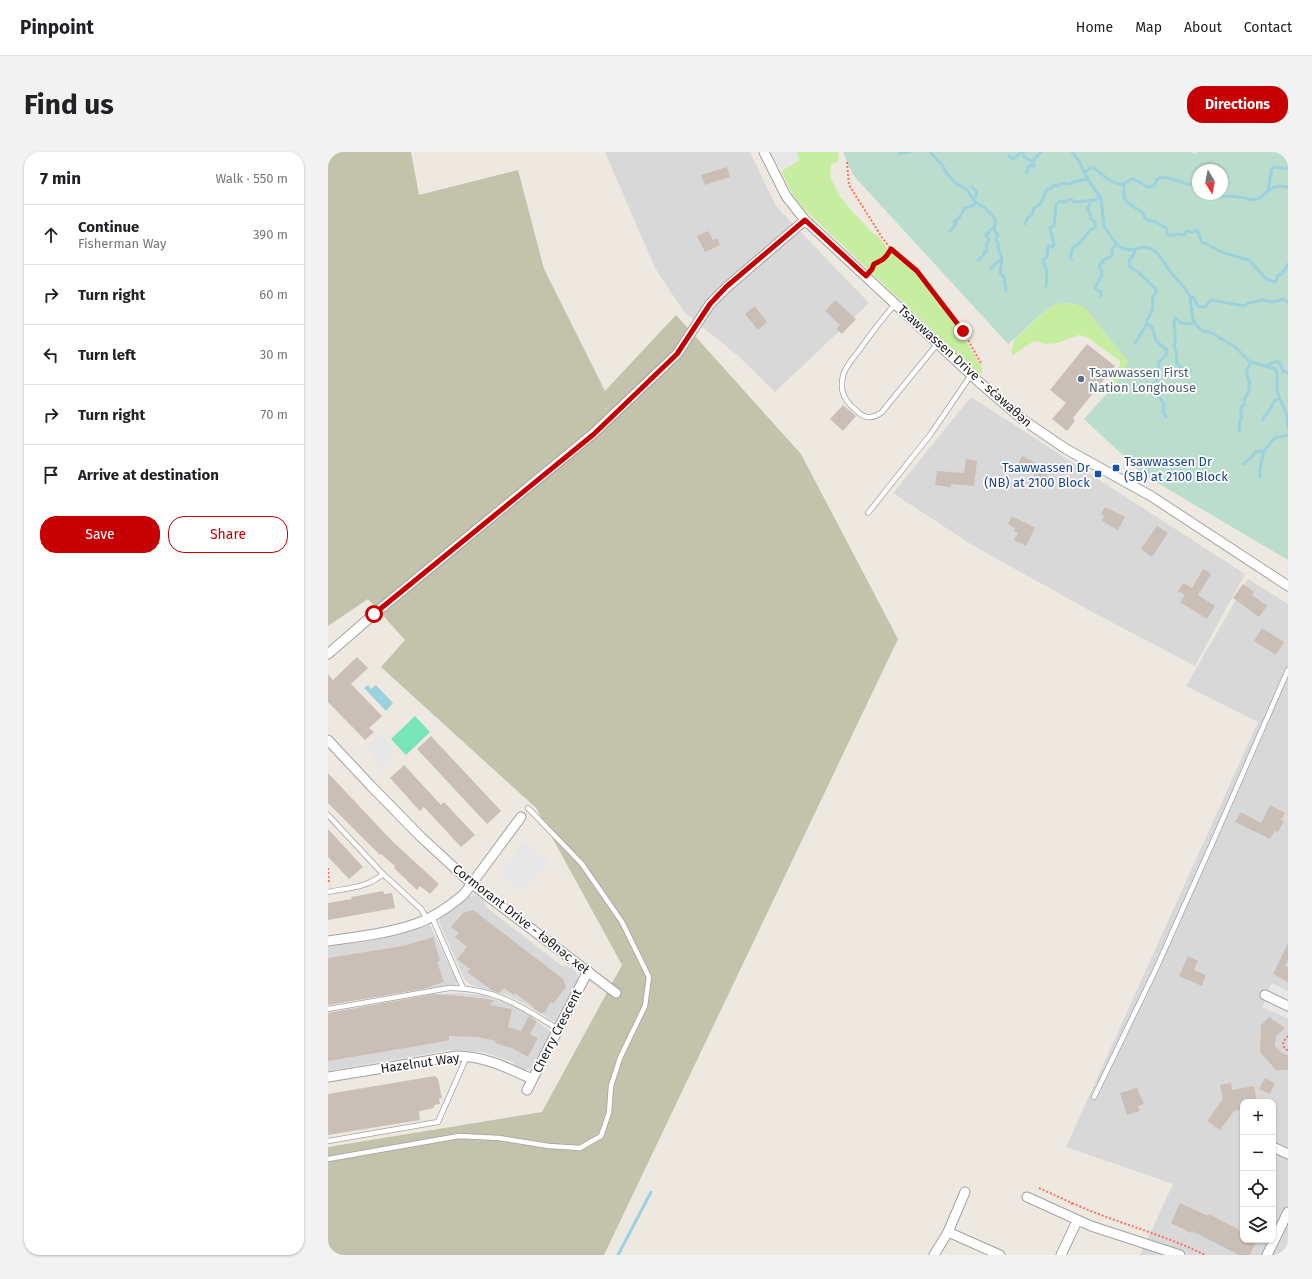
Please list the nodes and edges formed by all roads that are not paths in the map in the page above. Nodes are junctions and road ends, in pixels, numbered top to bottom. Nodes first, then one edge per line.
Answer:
1 (764, 152) edge
2 (805, 220) junction
3 (896, 304) junction
4 (938, 343) junction
5 (971, 375) junction
6 (868, 513) dead end
7 (1288, 586) edge
8 (328, 654) edge
9 (1288, 670) edge
10 (328, 740) edge
11 (528, 808) dead end
12 (328, 815) edge
13 (521, 817) dead end
14 (383, 874) junction
15 (472, 884) junction
16 (329, 892) edge
17 (430, 918) junction
18 (328, 941) edge
19 (588, 971) junction
20 (463, 988) junction
21 (616, 993) dead end
22 (1265, 995) dead end
23 (1288, 1006) edge
24 (328, 1009) edge
25 (558, 1029) junction
26 (468, 1056) junction
27 (328, 1077) edge
28 (532, 1079) junction
29 (527, 1090) dead end
30 (1094, 1096) dead end
31 (328, 1140) edge
32 (1276, 1148) edge
33 (1288, 1154) edge
34 (328, 1159) edge
35 (965, 1192) dead end
36 (1027, 1197) dead end
37 (1288, 1212) edge
38 (1077, 1220) junction
39 (948, 1232) junction
40 (934, 1255) edge
41 (1000, 1255) edge
42 (1061, 1255) edge
43 (1180, 1255) edge
44 (1267, 1255) edge

1 - 2 street, Tsawwassen Drive - sc̓əwaθən
2 - 3 street, Tsawwassen Drive - sc̓əwaθən
2 - 8 street
3 - 4 street, Tsawwassen Drive - sc̓əwaθən
3 - 4 lane
4 - 5 street, Tsawwassen Drive - sc̓əwaθən
5 - 6 lane
5 - 7 street, Tsawwassen Drive - sc̓əwaθən
9 - 30 lane
10 - 15 street, Cormorant Drive - łəθnəc xeł
11 - 34 lane
12 - 14 lane
13 - 15 street
14 - 16 lane
14 - 17 lane
15 - 17 street
15 - 19 street, Cormorant Drive - łəθnəc xeł
17 - 18 street
17 - 20 lane
19 - 21 street, Cormorant Drive - łəθnəc xeł
19 - 25 street, Cherry Crescent
20 - 24 lane
20 - 25 lane
22 - 23 street
25 - 28 street, Cherry Crescent
26 - 27 street, Hazelnut Way
26 - 28 street, Hazelnut Way
26 - 31 lane
28 - 29 street, Cherry Crescent
32 - 33 street
35 - 39 street
36 - 38 street
37 - 44 street
38 - 42 street
38 - 43 street
39 - 40 street
39 - 41 street

